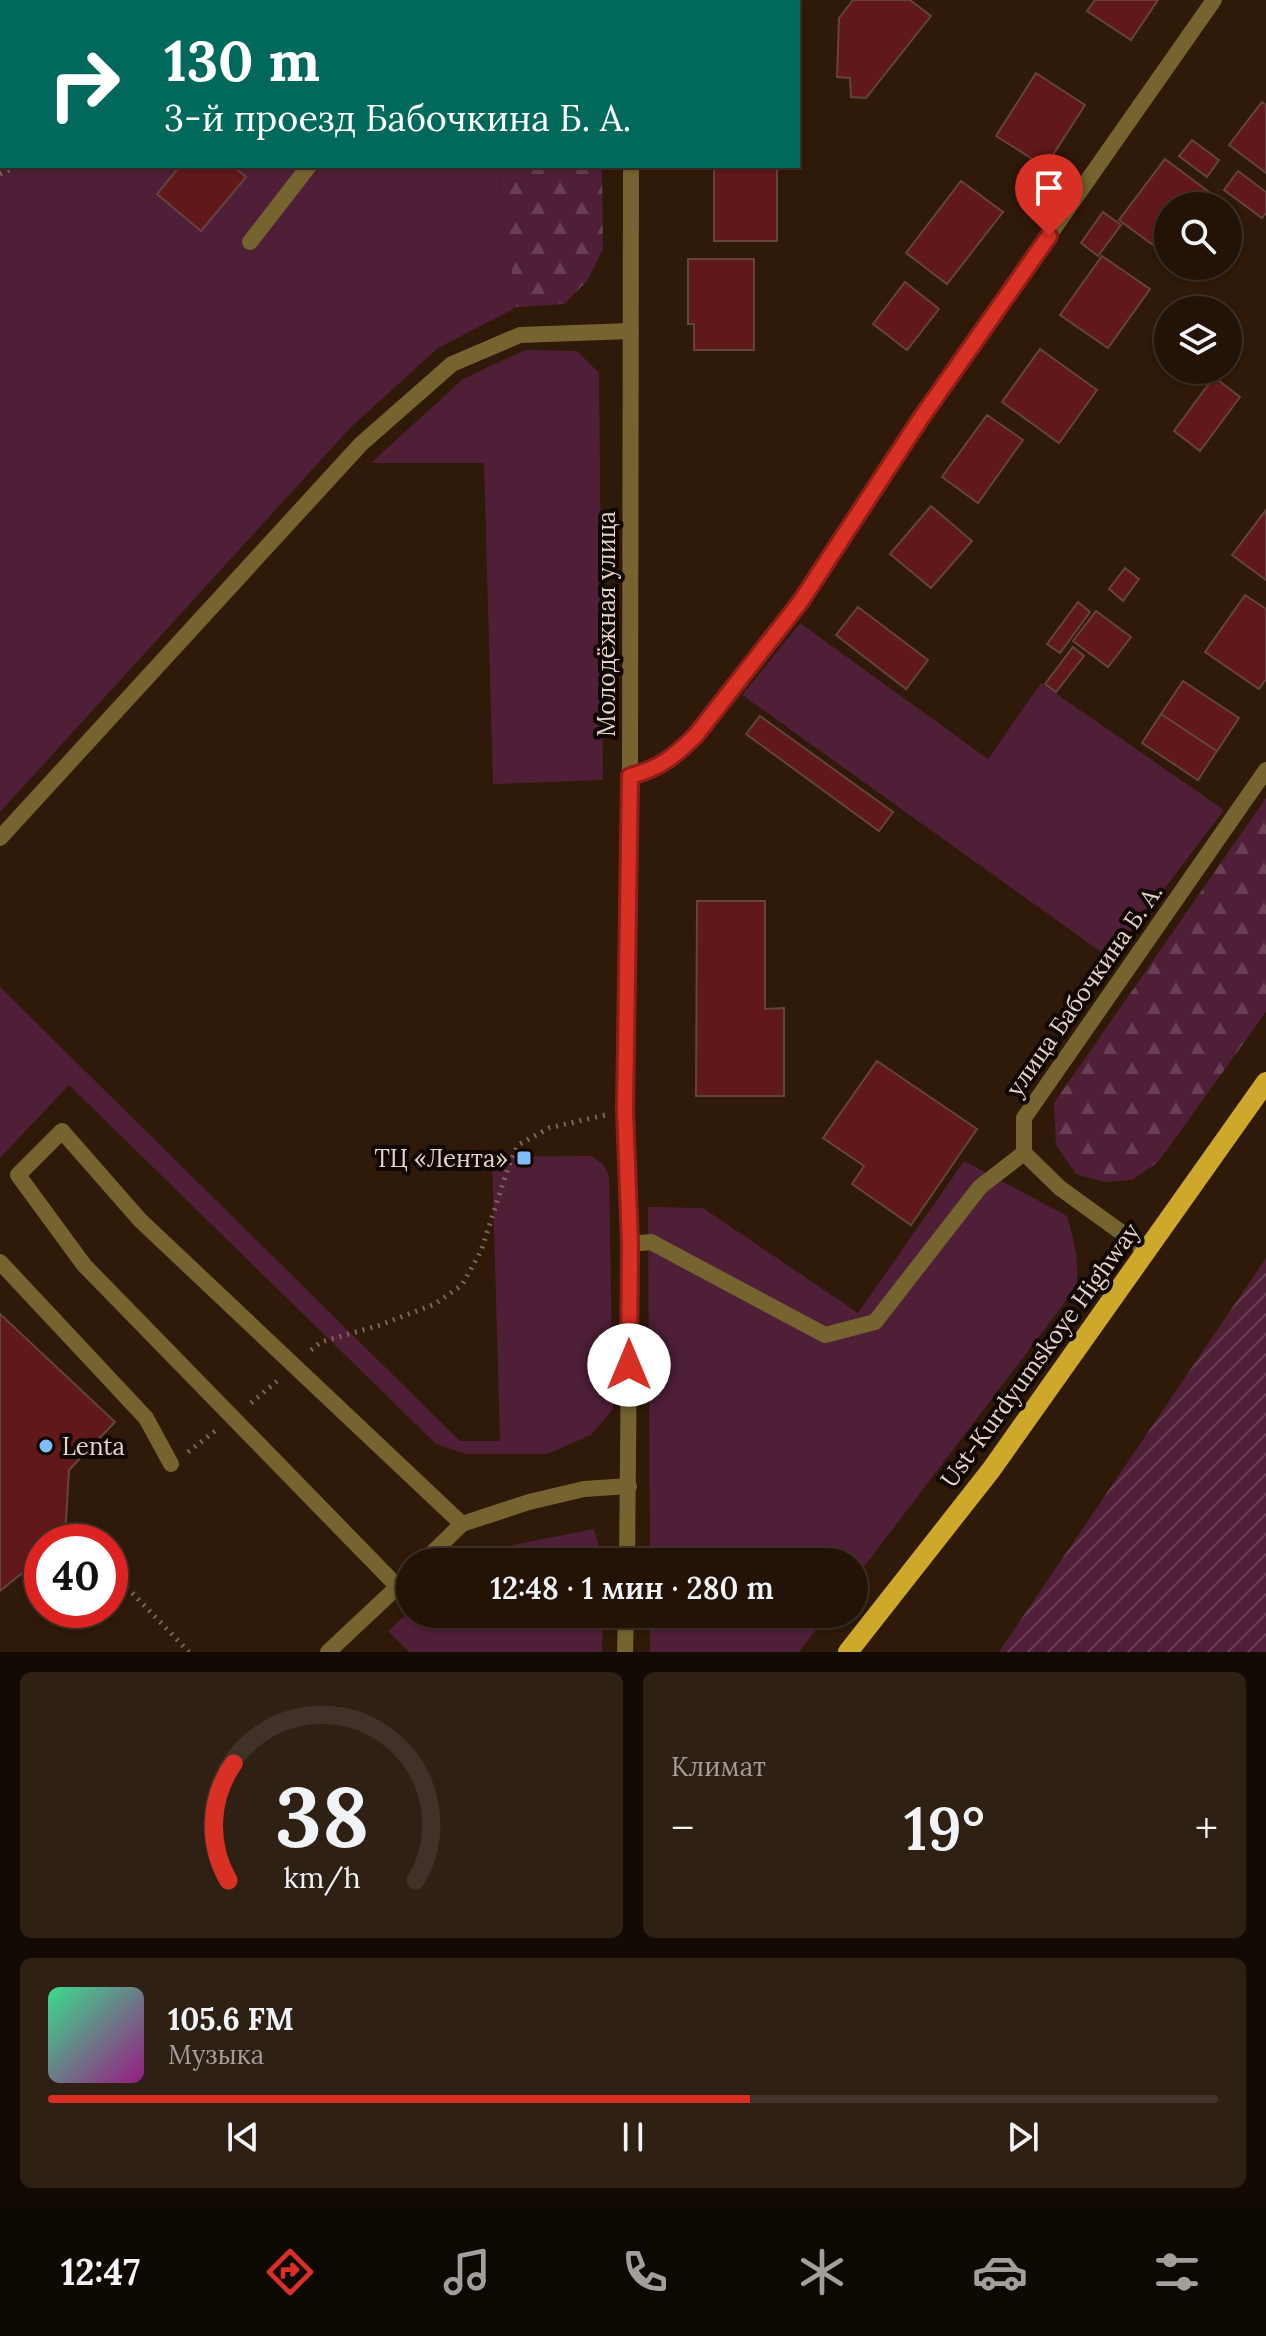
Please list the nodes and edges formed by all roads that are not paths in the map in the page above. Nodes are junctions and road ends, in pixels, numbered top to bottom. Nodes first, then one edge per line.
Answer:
1 (1214, 0) edge
2 (307, 168) edge
3 (631, 168) edge
4 (250, 242) dead end
5 (631, 331) junction
6 (1266, 770) edge
7 (630, 776) junction
8 (0, 838) edge
9 (1266, 1082) edge
10 (1024, 1153) junction
11 (630, 1244) junction
12 (1147, 1251) junction
13 (0, 1262) edge
14 (171, 1464) road end
15 (629, 1486) junction
16 (462, 1524) junction
17 (437, 1548) edge
18 (627, 1548) edge
19 (396, 1573) edge
20 (396, 1588) edge
21 (626, 1628) edge
22 (328, 1652) edge
23 (625, 1652) edge
24 (848, 1652) edge

1 - 7 street
2 - 4 street
3 - 5 street, Молодёжная улица
5 - 7 street, Молодёжная улица
5 - 8 street
6 - 10 street, улица Бабочкина Б. А.
7 - 11 street, Молодёжная улица
9 - 12 main road, Ust-Kurdyumskoye Highway
10 - 11 street
10 - 12 street
11 - 15 street, Молодёжная улица
12 - 24 main road, Ust-Kurdyumskoye Highway
13 - 14 street
15 - 16 street
15 - 18 street, Молодёжная улица
16 - 17 street
16 - 19 street
20 - 22 street
21 - 23 street

